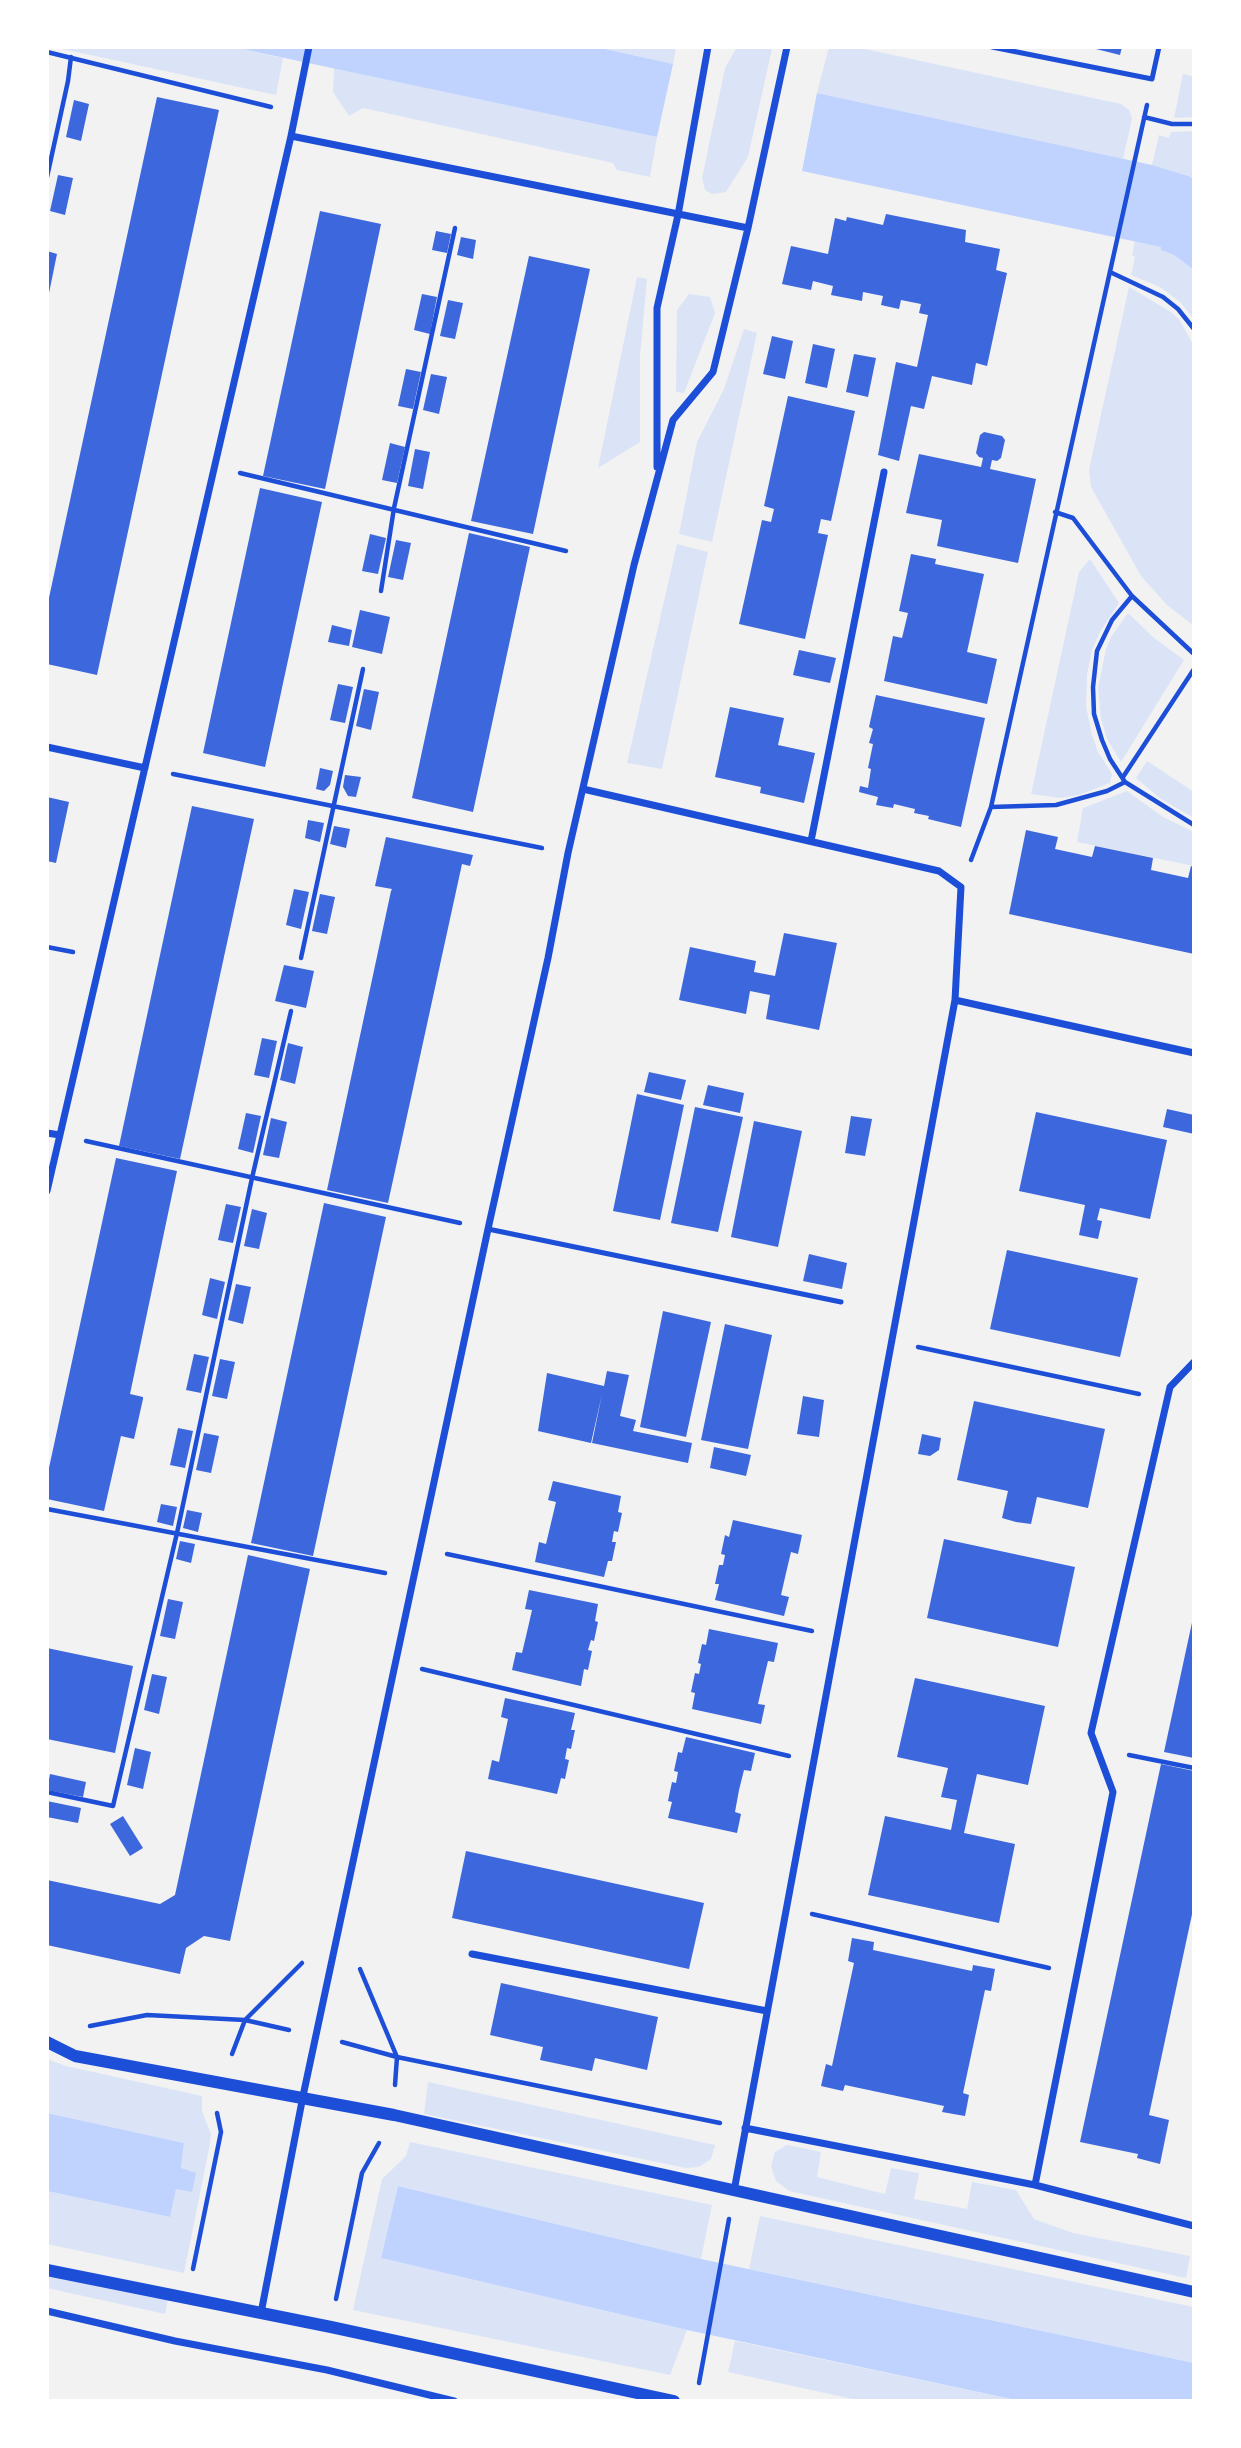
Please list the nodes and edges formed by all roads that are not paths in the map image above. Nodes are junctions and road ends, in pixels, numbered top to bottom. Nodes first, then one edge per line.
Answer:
1 (309, 47) edge
2 (708, 47) edge
3 (787, 47) edge
4 (992, 47) edge
5 (1159, 47) edge
6 (291, 136) junction
7 (678, 215) junction
8 (748, 228) junction
9 (884, 472) dead end
10 (657, 474) junction
11 (47, 747) edge
12 (145, 768) junction
13 (583, 789) junction
14 (811, 841) junction
15 (955, 1000) junction
16 (1194, 1053) edge
17 (47, 1133) edge
18 (60, 1135) junction
19 (47, 1191) edge
20 (488, 1229) junction
21 (841, 1302) dead end
22 (1194, 1362) edge
23 (472, 1954) dead end
24 (767, 2011) junction
25 (47, 2042) edge
26 (303, 2096) junction
27 (745, 2128) junction
28 (1035, 2185) junction
29 (734, 2191) junction
30 (1194, 2226) edge
31 (47, 2270) edge
32 (1194, 2292) edge
33 (47, 2311) edge
34 (260, 2314) junction
35 (454, 2401) edge
36 (674, 2401) edge

1 - 6 street
2 - 7 street
3 - 8 street
4 - 5 lane
6 - 7 street
6 - 12 street
7 - 8 street
7 - 10 street
8 - 10 street
9 - 14 street
10 - 13 street
11 - 12 street
12 - 18 street
13 - 14 street
13 - 20 street
14 - 15 street
15 - 16 street
15 - 24 street
17 - 18 street
18 - 19 street
20 - 21 lane
20 - 26 street
22 - 28 street
23 - 24 street
24 - 27 street
25 - 26 street
26 - 29 street
26 - 34 street
27 - 28 street
27 - 29 street
28 - 30 street
29 - 32 street
31 - 34 street
33 - 35 street
34 - 36 street

